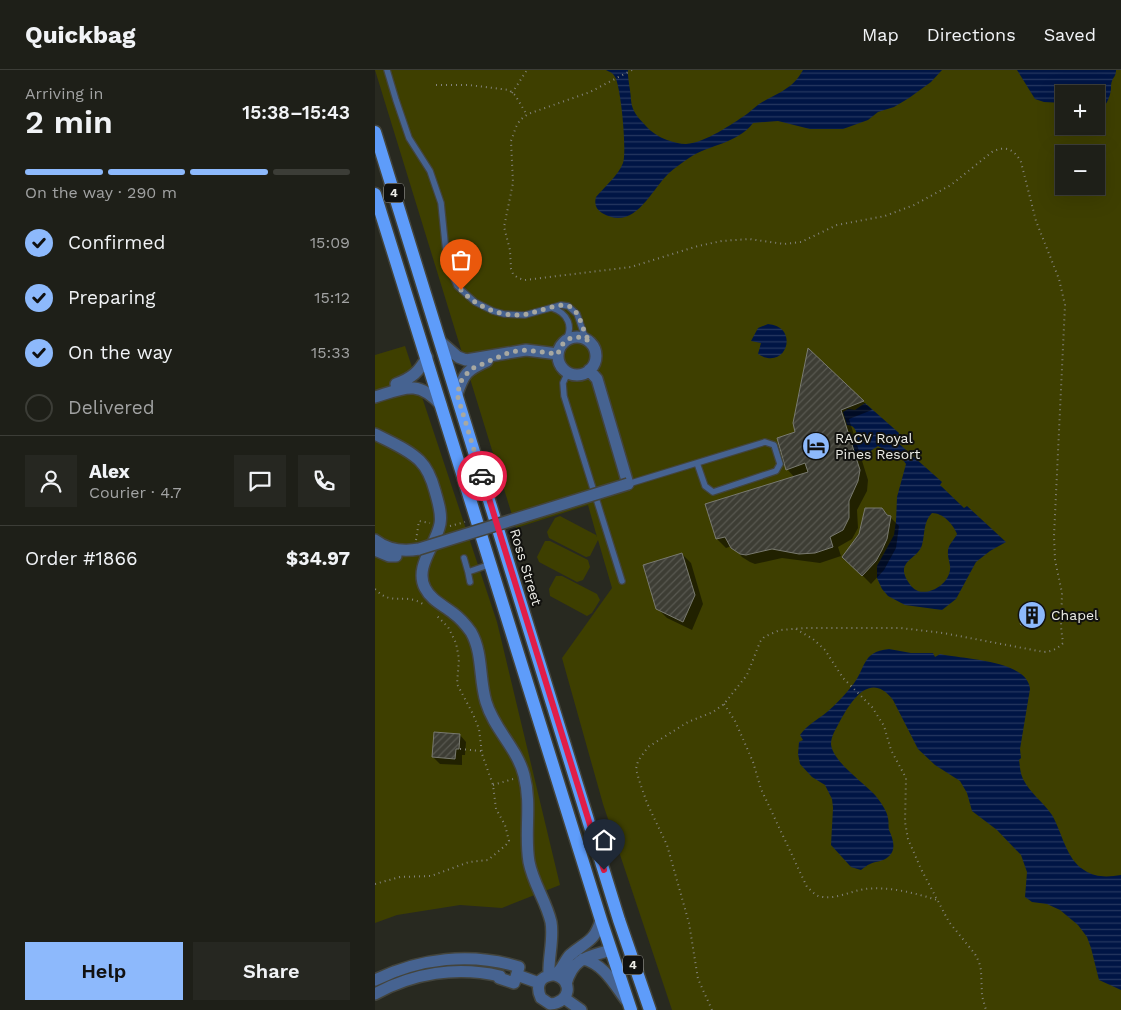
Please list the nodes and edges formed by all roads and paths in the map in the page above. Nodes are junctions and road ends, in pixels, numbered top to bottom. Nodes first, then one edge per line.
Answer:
1 (387, 70) edge
2 (527, 70) edge
3 (631, 70) edge
4 (436, 85) dead end
5 (512, 93) junction
6 (527, 115) junction
7 (375, 132) edge
8 (375, 194) edge
9 (550, 308) junction
10 (441, 342) junction
11 (565, 342) junction
12 (590, 342) junction
13 (510, 352) junction
14 (558, 354) junction
15 (427, 358) junction
16 (589, 370) junction
17 (568, 372) junction
18 (375, 390) edge
19 (457, 394) junction
20 (375, 397) edge
21 (441, 405) junction
22 (375, 434) edge
23 (697, 463) junction
24 (628, 484) junction
25 (465, 522) dead end
26 (432, 524) dead end
27 (446, 528) dead end
28 (375, 540) edge
29 (417, 546) junction
30 (375, 550) edge
31 (464, 558) dead end
32 (491, 564) junction
33 (468, 572) junction
34 (470, 582) dead end
35 (622, 582) dead end
36 (375, 588) edge
37 (426, 606) dead end
38 (434, 613) dead end
39 (796, 629) junction
40 (724, 704) junction
41 (460, 749) dead end
42 (481, 751) junction
43 (513, 779) dead end
44 (493, 785) junction
45 (375, 884) edge
46 (937, 900) junction
47 (601, 920) junction
48 (619, 920) junction
49 (611, 950) junction
50 (583, 959) junction
51 (503, 963) junction
52 (419, 964) junction
53 (517, 975) junction
54 (552, 975) junction
55 (421, 976) junction
56 (500, 976) junction
57 (375, 980) edge
58 (539, 983) junction
59 (566, 984) junction
60 (375, 994) edge
61 (564, 998) junction
62 (629, 1007) edge
63 (581, 1010) edge
64 (649, 1010) edge
65 (712, 1010) edge
66 (986, 1010) edge

1 - 9 lane
2 - 5 path
3 - 6 path
4 - 5 path
5 - 6 path
6 - 39 path
7 - 10 main road, Ross Street / 4
8 - 15 main road, 4
9 - 11 lane
9 - 12 lane
10 - 13 street
10 - 19 main road, Ross Street / 4
11 - 12 street
11 - 14 street
12 - 16 street
13 - 14 street
13 - 19 street
14 - 17 street
15 - 18 street
15 - 21 main road, 4
16 - 17 street
16 - 24 street
17 - 35 lane
19 - 48 main road, Ross Street / 4
20 - 21 street
21 - 32 main road, 4
22 - 54 street
23 - 23 lane
23 - 24 lane
24 - 29 street, bridge
25 - 27 path
26 - 29 path
28 - 29 street
29 - 30 street
31 - 33 lane
32 - 33 lane
32 - 47 main road, 4
33 - 34 lane
36 - 37 path
38 - 42 path
39 - 40 path
39 - 46 path
40 - 46 path
40 - 65 path
41 - 42 path
42 - 44 path
43 - 44 path
44 - 45 path
46 - 66 path
47 - 49 main road, 4
47 - 54 street
48 - 49 main road
48 - 64 main road, Ross Street / 4
49 - 50 street
49 - 62 main road, 4
50 - 59 street
50 - 62 street
51 - 52 street
51 - 53 street
51 - 56 street
52 - 55 street
52 - 57 street
53 - 56 street
53 - 58 street
54 - 58 street
54 - 59 street
55 - 56 street
55 - 60 street
58 - 61 street
59 - 61 street
61 - 63 street

